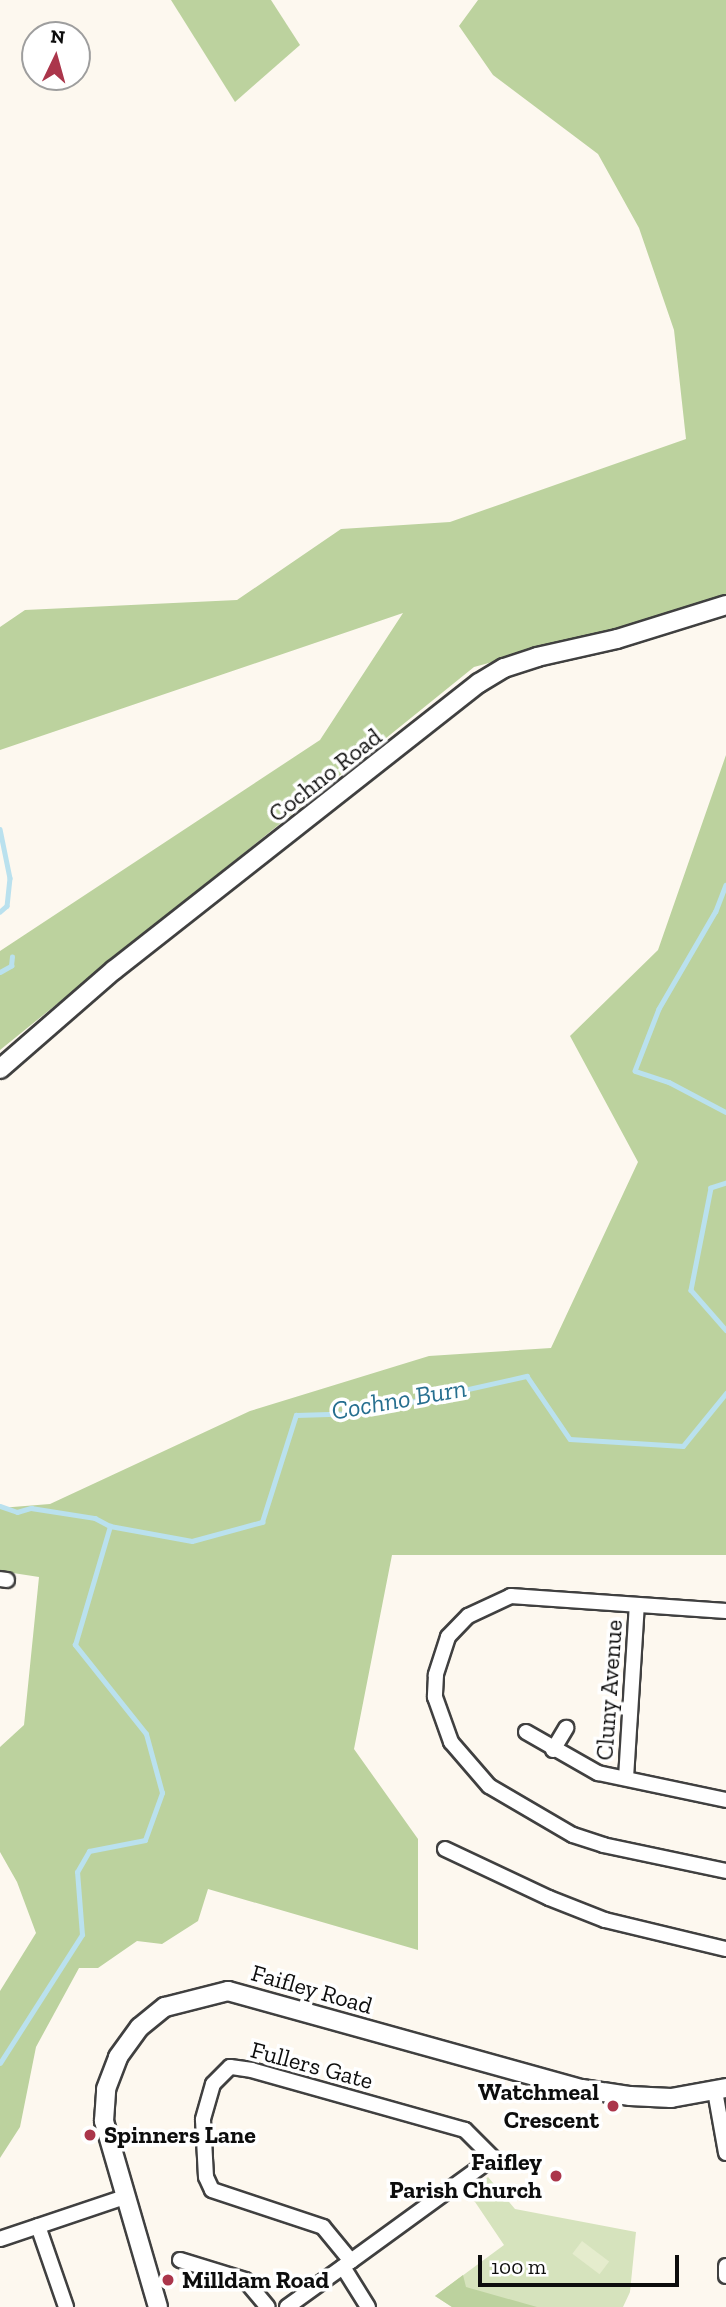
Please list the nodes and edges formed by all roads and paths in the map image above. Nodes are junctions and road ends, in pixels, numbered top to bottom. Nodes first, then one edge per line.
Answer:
1 (726, 605) edge
2 (0, 1069) edge
3 (638, 1605) junction
4 (726, 1611) edge
5 (566, 1728) dead end
6 (526, 1732) dead end
7 (553, 1750) junction
8 (626, 1778) junction
9 (726, 1800) edge
10 (445, 1849) dead end
11 (726, 1871) edge
12 (726, 1949) edge
13 (720, 2090) edge
14 (726, 2153) edge
15 (125, 2197) junction
16 (38, 2226) junction
17 (0, 2239) edge
18 (180, 2260) dead end
19 (347, 2264) junction
20 (726, 2266) edge
21 (726, 2276) edge
22 (66, 2307) edge
23 (158, 2307) edge
24 (268, 2307) edge
25 (287, 2307) edge
26 (368, 2307) edge

1 - 2 street, Cochno Road
3 - 4 street
3 - 8 street, Cluny Avenue
3 - 11 street
5 - 7 street
6 - 7 street
7 - 8 street
8 - 9 street
10 - 12 street
13 - 14 street
13 - 15 street, Faifley Road
15 - 16 street
15 - 23 street, Faifley Road
16 - 17 street
16 - 22 street
18 - 24 street
19 - 19 street, Fullers Gate
19 - 25 street
19 - 26 street
20 - 21 street

